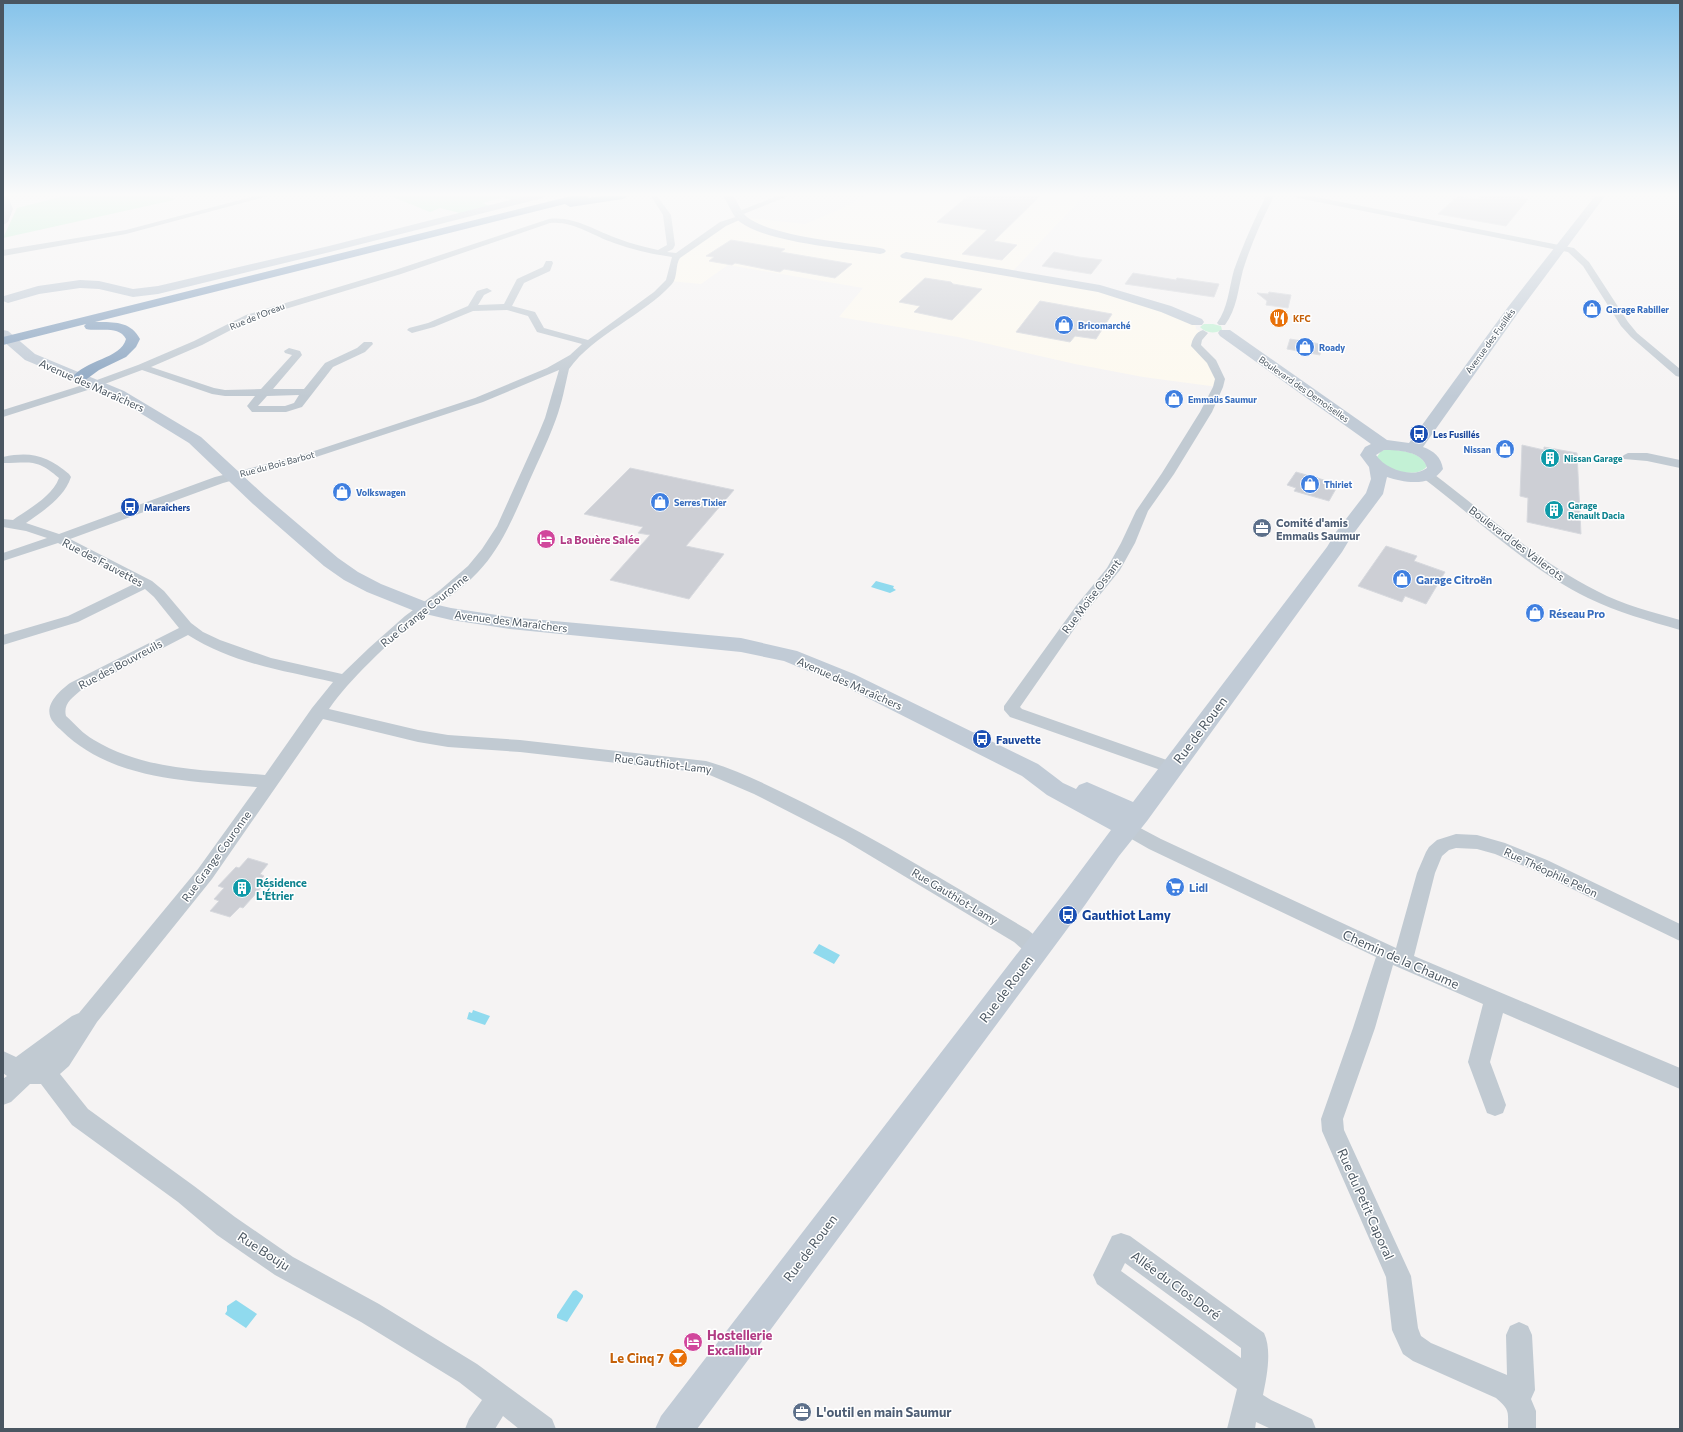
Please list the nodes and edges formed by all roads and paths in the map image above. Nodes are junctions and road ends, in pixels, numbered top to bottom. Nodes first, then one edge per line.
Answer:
1 (275, 263) edge
2 (305, 263) edge
3 (313, 263) edge
4 (426, 263) edge
5 (549, 263) dead end
6 (673, 263) edge
7 (948, 263) edge
8 (1241, 263) edge
9 (1548, 263) edge
10 (1584, 263) edge
11 (487, 291) dead end
12 (5, 301) edge
13 (507, 307) junction
14 (472, 308) junction
15 (1200, 327) junction
16 (1224, 328) junction
17 (412, 330) dead end
18 (14, 337) edge
19 (589, 342) junction
20 (368, 344) dead end
21 (289, 351) dead end
22 (575, 356) junction
23 (95, 366) junction
24 (142, 367) junction
25 (564, 369) junction
26 (551, 370) junction
27 (63, 372) junction
28 (1680, 374) edge
29 (79, 378) junction
30 (95, 385) junction
31 (263, 392) junction
32 (307, 392) junction
33 (3, 414) edge
34 (1383, 445) junction
35 (1413, 449) junction
36 (1628, 457) dead end
37 (4, 460) edge
38 (1680, 464) edge
39 (1377, 466) junction
40 (235, 475) junction
41 (1427, 475) junction
42 (1403, 476) junction
43 (9, 524) edge
44 (59, 538) junction
45 (1336, 548) junction
46 (3, 557) edge
47 (145, 584) junction
48 (424, 608) junction
49 (1680, 624) edge
50 (188, 629) junction
51 (3, 640) edge
52 (345, 680) junction
53 (318, 712) junction
54 (1172, 768) junction
55 (269, 782) junction
56 (1132, 821) junction
57 (1680, 933) edge
58 (1036, 948) junction
59 (1395, 957) junction
60 (1493, 999) junction
61 (90, 1015) junction
62 (22, 1069) edge
63 (1680, 1079) edge
64 (3, 1094) edge
65 (1495, 1105) dead end
66 (1519, 1335) dead end
67 (1250, 1392) junction
68 (1516, 1397) junction
69 (499, 1398) junction
70 (479, 1429) edge
71 (542, 1429) edge
72 (674, 1429) edge
73 (1241, 1429) edge
74 (1302, 1429) edge
75 (1522, 1429) edge

1 - 12 street
2 - 18 highway
3 - 18 highway
4 - 24 street, Rue de l'Oreau
5 - 13 street
6 - 19 street, Rue Grange Couronne
7 - 15 street
8 - 16 street
9 - 35 street, Avenue des Fusillés
10 - 28 street
11 - 14 street
13 - 14 street
13 - 19 street
14 - 17 street
15 - 16 street
15 - 54 street, Rue Moïse Ossant
16 - 34 street, Boulevard des Demoiselles
18 - 23 highway
18 - 27 street, Avenue des Maraîchers
19 - 22 street, Rue Grange Couronne
20 - 32 street
21 - 31 street
22 - 25 street, Rue Grange Couronne
22 - 26 street, Rue du Bois Barbot
23 - 27 highway
23 - 29 highway
24 - 30 street, Rue de l'Oreau
24 - 31 street
25 - 26 street, Rue du Bois Barbot
25 - 48 street, Rue Grange Couronne
26 - 40 street, Rue du Bois Barbot
27 - 29 street, Avenue des Maraîchers
29 - 30 street, Avenue des Maraîchers
30 - 33 street, Rue de l'Oreau
30 - 40 street, Avenue des Maraîchers
31 - 32 street
31 - 32 street
34 - 35 street
34 - 39 street
35 - 41 street
36 - 38 street
37 - 43 street
39 - 42 street
39 - 45 street, Rue de Rouen
40 - 44 street, Rue du Bois Barbot
40 - 48 street, Avenue des Maraîchers
41 - 42 street
41 - 49 street, Boulevard des Vallerots
42 - 45 street, Rue de Rouen
43 - 44 street, Rue des Fauvettes
44 - 46 street, Rue du Bois Barbot
44 - 47 street, Rue des Fauvettes
45 - 54 street, Rue de Rouen
47 - 50 street, Rue des Fauvettes
47 - 51 street
48 - 52 street, Rue Grange Couronne
48 - 56 street, Avenue des Maraîchers
50 - 52 street, Rue des Fauvettes
50 - 55 street, Rue des Bouvreuils
52 - 53 street, Rue Grange Couronne
53 - 55 street, Rue Grange Couronne
53 - 58 street, Rue Gauthiot-Lamy
54 - 56 street, Rue de Rouen
55 - 61 street, Rue Grange Couronne
56 - 58 street, Rue de Rouen
56 - 59 street, Chemin de la Chaume
57 - 59 street, Rue Théophile Pelon
58 - 72 street, Rue de Rouen
59 - 60 street, Chemin de la Chaume
59 - 68 street, Rue du Petit Caporal
60 - 63 street, Chemin de la Chaume
60 - 65 street
61 - 62 street, Rue Grange Couronne
61 - 62 street, Rue Grange Couronne
62 - 64 street
62 - 69 street, Rue Bouju
66 - 68 street
67 - 67 street, Allée du Clos Doré
67 - 73 street
67 - 74 street
68 - 75 street
69 - 70 street
69 - 71 street, Rue Bouju

